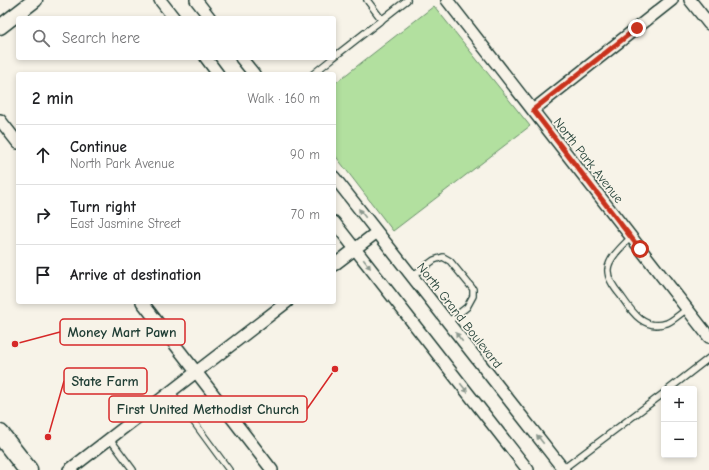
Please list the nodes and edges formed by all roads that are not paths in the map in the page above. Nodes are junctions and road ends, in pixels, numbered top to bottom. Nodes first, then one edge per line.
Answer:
1 (35, 0) edge
2 (160, 0) edge
3 (196, 0) edge
4 (367, 0) edge
5 (408, 0) edge
6 (447, 0) edge
7 (672, 0) edge
8 (690, 0) edge
9 (172, 16) edge
10 (208, 16) edge
11 (382, 20) junction
12 (709, 24) edge
13 (0, 27) edge
14 (336, 56) edge
15 (208, 60) edge
16 (243, 60) edge
17 (331, 60) edge
18 (216, 72) edge
19 (252, 72) edge
20 (316, 72) edge
21 (533, 110) junction
22 (0, 120) edge
23 (16, 140) edge
24 (336, 180) edge
25 (336, 225) edge
26 (377, 232) junction
27 (631, 237) junction
28 (355, 249) junction
29 (336, 263) edge
30 (412, 276) junction
31 (144, 304) edge
32 (284, 304) edge
33 (687, 309) junction
34 (448, 322) junction
35 (709, 337) edge
36 (709, 358) edge
37 (197, 372) junction
38 (673, 386) edge
39 (171, 392) junction
40 (661, 395) edge
41 (0, 434) edge
42 (110, 438) junction
43 (526, 469) edge
44 (28, 470) edge
45 (68, 470) edge
46 (133, 470) edge
47 (229, 470) edge
48 (272, 470) edge
49 (563, 470) edge

1 - 13 street
2 - 9 street
3 - 10 street
4 - 11 lane
5 - 11 lane
6 - 21 street, North Park Avenue
7 - 21 street
8 - 12 street
11 - 14 lane
15 - 18 street
16 - 19 street
17 - 20 lane
21 - 27 street, North Park Avenue
22 - 23 street
26 -> 24 street, North Grand Boulevard
25 - 28 street
26 - 28 street
26 - 30 street, North Grand Boulevard
27 - 33 street, North Park Avenue
27 - 33 lane
28 - 29 street
28 -> 43 street
30 - 34 street, North Grand Boulevard
30 - 34 lane
31 - 37 street
32 - 37 street
33 - 35 street, North Park Avenue
49 -> 34 street, North Grand Boulevard
36 - 38 lane
37 - 39 street
37 - 48 street
39 - 42 street
39 - 47 lane
40 - 49 lane
41 - 44 main road
42 - 45 street
42 - 46 lane

